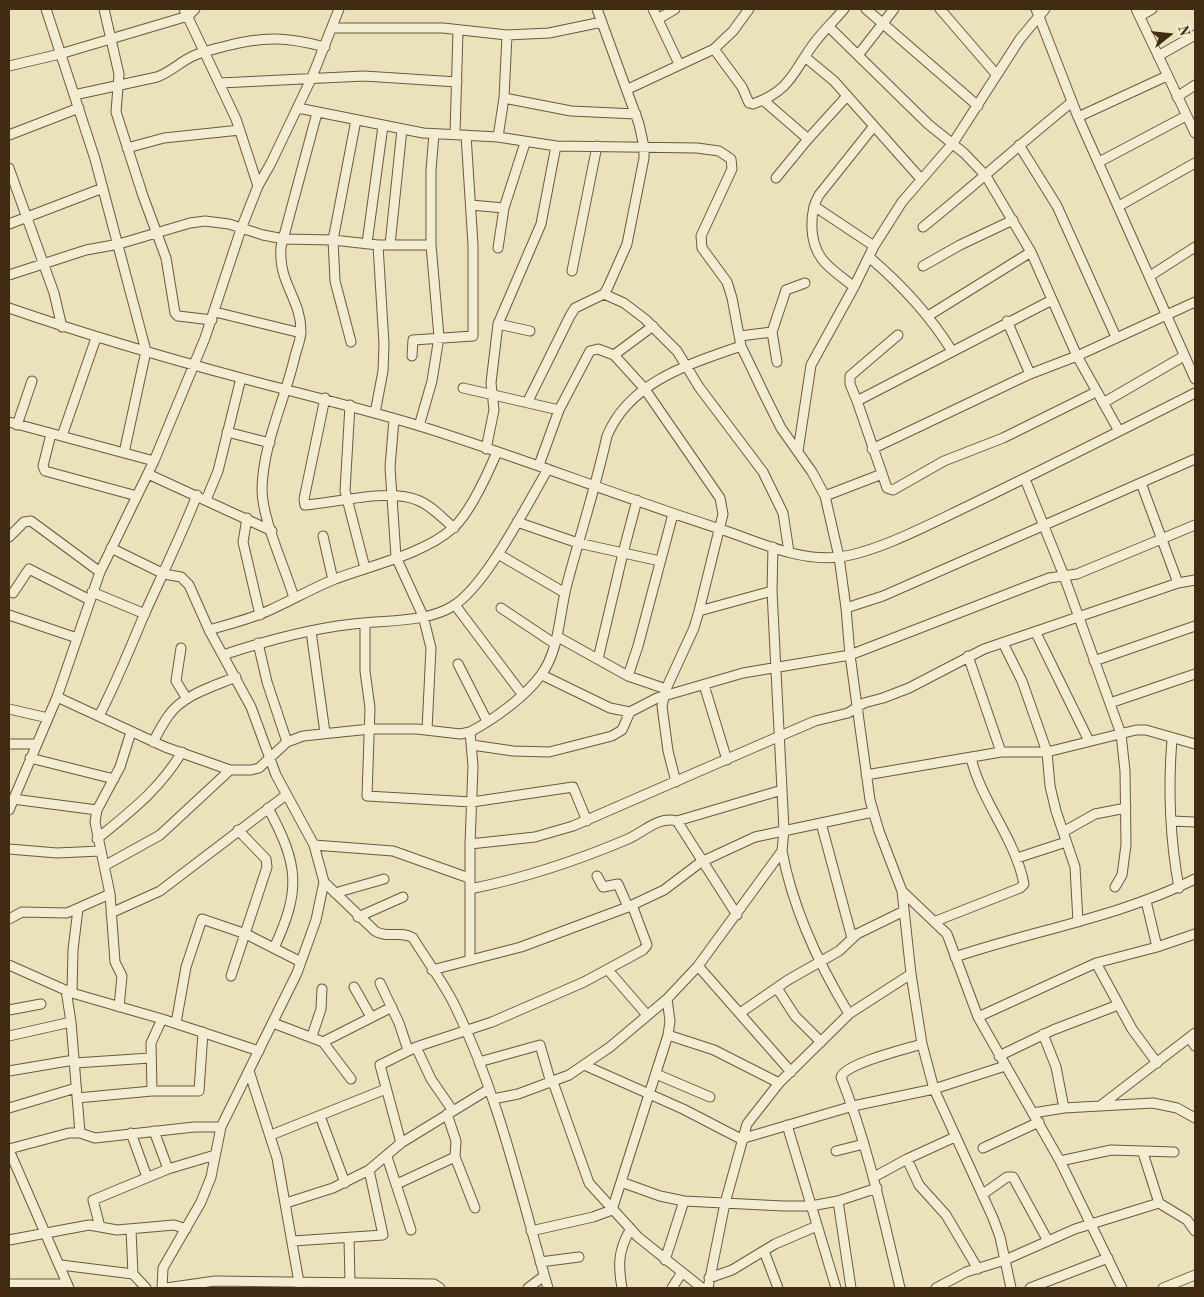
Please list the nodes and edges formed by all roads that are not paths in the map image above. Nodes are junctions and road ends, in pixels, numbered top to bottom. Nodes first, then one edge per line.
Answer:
1 (46, 9) edge
2 (104, 9) edge
3 (195, 9) edge
4 (339, 9) edge
5 (596, 9) edge
6 (652, 9) edge
7 (675, 9) edge
8 (750, 9) edge
9 (844, 9) edge
10 (866, 9) edge
11 (894, 9) edge
12 (940, 9) edge
13 (1152, 9) edge
14 (1040, 11) edge
15 (186, 12) edge
16 (1138, 12) edge
17 (658, 19) junction
18 (602, 22) junction
19 (881, 24) junction
20 (829, 26) junction
21 (332, 28) junction
22 (458, 31) junction
23 (507, 34) junction
24 (1195, 35) edge
25 (112, 38) junction
26 (325, 47) junction
27 (714, 49) junction
28 (204, 52) junction
29 (60, 54) junction
30 (859, 54) junction
31 (1158, 56) junction
32 (805, 57) junction
33 (679, 64) junction
34 (9, 66) edge
35 (996, 74) junction
36 (1167, 76) junction
37 (312, 77) junction
38 (457, 82) junction
39 (220, 84) junction
40 (1195, 85) edge
41 (118, 86) junction
42 (628, 89) junction
43 (74, 95) junction
44 (847, 96) junction
45 (1177, 97) junction
46 (504, 98) junction
47 (763, 100) junction
48 (1072, 102) junction
49 (978, 106) junction
50 (79, 108) junction
51 (298, 108) junction
52 (317, 113) junction
53 (636, 114) junction
54 (1186, 116) junction
55 (1078, 117) junction
56 (356, 120) junction
57 (383, 126) junction
58 (874, 126) junction
59 (402, 129) junction
60 (240, 130) junction
61 (434, 134) junction
62 (456, 134) junction
63 (1195, 134) edge
64 (9, 135) edge
65 (466, 135) junction
66 (498, 137) junction
67 (808, 139) junction
68 (526, 143) junction
69 (952, 143) junction
70 (1019, 145) junction
71 (556, 146) junction
72 (597, 146) junction
73 (644, 147) junction
74 (127, 148) junction
75 (1099, 162) junction
76 (1195, 163) edge
77 (9, 168) edge
78 (986, 176) junction
79 (776, 178) dead end
80 (921, 179) junction
81 (258, 186) junction
82 (103, 188) junction
83 (471, 205) junction
84 (814, 206) junction
85 (1119, 206) junction
86 (504, 208) junction
87 (25, 217) junction
88 (1014, 220) junction
89 (9, 224) edge
90 (923, 227) dead end
91 (241, 229) junction
92 (158, 232) junction
93 (284, 239) junction
94 (333, 240) junction
95 (119, 244) junction
96 (367, 244) junction
97 (378, 245) junction
98 (390, 245) junction
99 (431, 245) junction
100 (874, 246) junction
101 (1195, 247) edge
102 (498, 248) dead end
103 (1031, 252) junction
104 (869, 257) junction
105 (43, 264) junction
106 (924, 266) dead end
107 (572, 271) dead end
108 (9, 275) edge
109 (1150, 276) junction
110 (806, 283) dead end
111 (854, 288) junction
112 (604, 294) junction
113 (1052, 300) junction
114 (1195, 302) edge
115 (9, 308) edge
116 (213, 316) junction
117 (928, 316) junction
118 (1167, 316) junction
119 (1007, 322) junction
120 (498, 324) junction
121 (653, 326) junction
122 (62, 327) junction
123 (530, 331) dead end
124 (772, 332) junction
125 (301, 333) junction
126 (898, 335) dead end
127 (740, 336) junction
128 (439, 337) junction
129 (96, 338) junction
130 (1116, 338) junction
131 (352, 342) dead end
132 (741, 346) junction
133 (146, 351) junction
134 (952, 351) junction
135 (412, 356) dead end
136 (614, 356) junction
137 (1077, 356) junction
138 (1184, 356) junction
139 (776, 362) dead end
140 (194, 365) junction
141 (685, 366) junction
142 (1030, 374) junction
143 (241, 378) junction
144 (1195, 379) edge
145 (32, 381) dead end
146 (463, 388) dead end
147 (644, 388) junction
148 (285, 389) junction
149 (1096, 392) junction
150 (1195, 393) edge
151 (494, 396) junction
152 (325, 398) junction
153 (528, 401) junction
154 (857, 401) junction
155 (1103, 402) junction
156 (350, 405) junction
157 (559, 410) junction
158 (376, 413) junction
159 (394, 419) junction
160 (13, 423) edge
161 (419, 426) junction
162 (228, 432) junction
163 (1119, 432) junction
164 (51, 434) junction
165 (62, 436) junction
166 (270, 443) junction
167 (872, 448) junction
168 (486, 449) junction
169 (798, 451) junction
170 (497, 452) junction
171 (124, 453) junction
172 (1195, 458) edge
173 (154, 461) junction
174 (539, 465) junction
175 (548, 469) junction
176 (148, 474) junction
177 (882, 474) junction
178 (1025, 479) junction
179 (1141, 483) junction
180 (595, 485) junction
181 (391, 494) junction
182 (197, 495) junction
183 (137, 496) junction
184 (825, 496) junction
185 (206, 500) junction
186 (637, 500) junction
187 (346, 501) junction
188 (673, 514) junction
189 (247, 518) junction
190 (517, 522) junction
191 (1195, 525) edge
192 (1044, 526) junction
193 (454, 528) junction
194 (720, 529) junction
195 (272, 531) junction
196 (323, 536) dead end
197 (9, 537) edge
198 (1163, 538) junction
199 (578, 543) junction
200 (773, 547) junction
201 (111, 548) junction
202 (622, 552) junction
203 (789, 552) junction
204 (498, 554) junction
205 (396, 557) junction
206 (839, 557) junction
207 (660, 561) junction
208 (365, 568) junction
209 (100, 572) junction
210 (164, 574) junction
211 (1064, 576) junction
212 (333, 580) junction
213 (1195, 580) edge
214 (1178, 583) junction
215 (772, 592) junction
216 (14, 593) dead end
217 (564, 593) junction
218 (91, 596) junction
219 (294, 598) junction
220 (455, 606) junction
221 (501, 608) dead end
222 (846, 608) junction
223 (699, 611) junction
224 (145, 614) junction
225 (9, 615) edge
226 (260, 615) junction
227 (424, 616) junction
228 (1079, 618) junction
229 (365, 623) junction
230 (1195, 626) edge
231 (209, 630) junction
232 (312, 631) junction
233 (1036, 633) junction
234 (77, 638) junction
235 (556, 640) junction
236 (258, 643) junction
237 (1003, 643) junction
238 (181, 648) dead end
239 (223, 655) junction
240 (850, 655) junction
241 (968, 656) junction
242 (598, 659) junction
243 (1094, 661) junction
244 (458, 664) dead end
245 (776, 666) junction
246 (542, 674) junction
247 (1195, 674) edge
248 (628, 676) junction
249 (236, 677) junction
250 (704, 685) junction
251 (664, 693) junction
252 (522, 694) junction
253 (57, 697) junction
254 (187, 699) junction
255 (1110, 704) junction
256 (857, 707) junction
257 (9, 709) edge
258 (630, 712) junction
259 (99, 716) junction
260 (48, 718) junction
261 (487, 721) junction
262 (370, 729) junction
263 (427, 730) junction
264 (131, 732) junction
265 (470, 732) junction
266 (325, 733) junction
267 (1121, 734) junction
268 (780, 736) junction
269 (1172, 738) junction
270 (1089, 741) junction
271 (153, 742) junction
272 (287, 742) junction
273 (9, 744) edge
274 (35, 744) junction
275 (1195, 744) edge
276 (472, 745) junction
277 (182, 752) junction
278 (1001, 752) junction
279 (1047, 752) junction
280 (270, 756) junction
281 (30, 758) junction
282 (971, 758) junction
283 (727, 760) junction
284 (230, 770) junction
285 (866, 775) junction
286 (114, 779) junction
287 (676, 782) junction
288 (782, 790) junction
289 (286, 795) junction
290 (13, 799) junction
291 (472, 802) junction
292 (268, 808) junction
293 (1126, 808) junction
294 (9, 810) edge
295 (97, 810) junction
296 (873, 812) junction
297 (586, 821) junction
298 (677, 821) junction
299 (1172, 822) junction
300 (1195, 822) edge
301 (821, 823) junction
302 (238, 830) junction
303 (784, 830) junction
304 (1063, 832) junction
305 (97, 839) junction
306 (1066, 842) junction
307 (470, 844) junction
308 (314, 845) junction
309 (9, 849) edge
310 (100, 851) junction
311 (782, 851) junction
312 (1017, 858) junction
313 (701, 862) junction
314 (106, 865) junction
315 (597, 876) dead end
316 (470, 878) junction
317 (384, 879) dead end
318 (1195, 879) edge
319 (324, 882) junction
320 (1115, 887) dead end
321 (1179, 888) junction
322 (470, 889) junction
323 (902, 891) junction
324 (334, 893) junction
325 (110, 894) junction
326 (403, 897) dead end
327 (1146, 901) junction
328 (630, 906) junction
329 (78, 909) junction
330 (904, 911) junction
331 (111, 913) junction
332 (737, 915) junction
333 (358, 917) junction
334 (9, 919) edge
335 (936, 921) junction
336 (1078, 922) junction
337 (246, 934) junction
338 (1195, 934) edge
339 (852, 938) junction
340 (1157, 947) junction
341 (274, 948) junction
342 (955, 957) junction
343 (470, 959) junction
344 (301, 962) junction
345 (820, 962) junction
346 (1096, 963) junction
347 (9, 965) edge
348 (698, 966) junction
349 (432, 970) junction
350 (608, 970) junction
351 (911, 974) junction
352 (231, 976) dead end
353 (380, 983) dead end
354 (354, 987) dead end
355 (776, 988) junction
356 (322, 990) dead end
357 (69, 991) junction
358 (667, 999) junction
359 (41, 1004) dead end
360 (1118, 1005) junction
361 (120, 1007) junction
362 (392, 1007) junction
363 (9, 1010) edge
364 (740, 1014) junction
365 (848, 1014) junction
366 (647, 1015) junction
367 (371, 1017) junction
368 (978, 1017) junction
369 (162, 1018) junction
370 (71, 1022) junction
371 (176, 1023) junction
372 (273, 1023) junction
373 (466, 1030) junction
374 (203, 1032) junction
375 (1043, 1034) junction
376 (668, 1035) junction
377 (9, 1036) edge
378 (312, 1036) junction
379 (1192, 1036) edge
380 (323, 1042) junction
381 (820, 1042) junction
382 (922, 1044) junction
383 (1195, 1046) edge
384 (412, 1048) junction
385 (259, 1051) junction
386 (999, 1056) junction
387 (150, 1058) junction
388 (75, 1061) junction
389 (479, 1062) junction
390 (1158, 1063) junction
391 (584, 1065) junction
392 (1005, 1066) junction
393 (9, 1071) edge
394 (249, 1071) junction
395 (791, 1072) junction
396 (656, 1074) junction
397 (351, 1079) dead end
398 (552, 1082) junction
399 (779, 1083) junction
400 (76, 1088) junction
401 (489, 1088) junction
402 (386, 1089) junction
403 (934, 1089) junction
404 (152, 1091) junction
405 (651, 1095) junction
406 (710, 1096) dead end
407 (77, 1098) junction
408 (493, 1099) junction
409 (853, 1106) junction
410 (1100, 1106) junction
411 (9, 1108) edge
412 (1064, 1108) junction
413 (450, 1113) junction
414 (1033, 1113) junction
415 (320, 1116) junction
416 (1195, 1118) edge
417 (1039, 1122) junction
418 (786, 1125) junction
419 (222, 1127) junction
420 (154, 1130) junction
421 (80, 1133) junction
422 (131, 1133) junction
423 (271, 1135) junction
424 (955, 1137) junction
425 (741, 1139) junction
426 (401, 1144) junction
427 (864, 1144) junction
428 (983, 1148) dead end
429 (9, 1149) edge
430 (836, 1151) dead end
431 (1174, 1152) dead end
432 (1143, 1153) junction
433 (215, 1155) junction
434 (387, 1157) junction
435 (455, 1157) junction
436 (906, 1159) junction
437 (1060, 1161) junction
438 (168, 1169) junction
439 (369, 1170) junction
440 (147, 1177) junction
441 (874, 1177) junction
442 (621, 1182) junction
443 (345, 1183) junction
444 (397, 1184) junction
445 (877, 1188) junction
446 (983, 1194) junction
447 (684, 1200) junction
448 (838, 1201) junction
449 (286, 1203) junction
450 (724, 1203) junction
451 (1159, 1203) junction
452 (811, 1206) junction
453 (475, 1208) dead end
454 (612, 1210) junction
455 (1195, 1215) edge
456 (1187, 1220) junction
457 (1091, 1223) junction
458 (817, 1226) junction
459 (100, 1227) junction
460 (186, 1229) junction
461 (130, 1230) junction
462 (411, 1230) dead end
463 (630, 1230) junction
464 (531, 1231) junction
465 (1195, 1231) edge
466 (46, 1233) junction
467 (348, 1238) junction
468 (9, 1240) edge
469 (1048, 1241) junction
470 (293, 1242) junction
471 (764, 1251) junction
472 (579, 1257) dead end
473 (1108, 1258) junction
474 (665, 1260) junction
475 (1005, 1260) junction
476 (540, 1262) junction
477 (60, 1265) junction
478 (978, 1269) junction
479 (133, 1274) junction
480 (681, 1274) junction
481 (1195, 1275) edge
482 (544, 1276) junction
483 (709, 1278) junction
484 (350, 1283) junction
485 (14, 1285) edge
486 (300, 1285) edge
487 (68, 1286) edge
488 (146, 1288) edge
489 (164, 1288) edge
490 (440, 1288) edge
491 (528, 1288) edge
492 (548, 1288) edge
493 (622, 1288) edge
494 (672, 1288) edge
495 (702, 1288) edge
496 (708, 1288) edge
497 (778, 1288) edge
498 (836, 1288) edge
499 (851, 1288) edge
500 (900, 1288) edge
501 (936, 1288) edge
502 (1011, 1288) edge
503 (1030, 1288) edge
504 (1122, 1288) edge
505 (1163, 1288) edge

1 - 29 street
2 - 25 street
3 - 15 street
4 - 21 street
5 - 18 street
6 - 17 street
7 - 17 street
8 - 27 street
9 - 20 street
10 - 19 street
11 - 19 street
12 - 35 street
13 - 16 street
14 - 35 street
14 - 48 street
15 - 25 street
15 - 28 street
16 - 31 street
17 - 33 street
18 - 23 street
18 - 42 street
19 - 30 street
19 - 49 street
20 - 30 street
20 - 32 street
21 - 22 street
21 - 26 street
22 - 23 street
22 - 38 street
23 - 46 street
24 - 31 street
25 - 29 street
25 - 41 street
26 - 28 street
26 - 37 street
27 - 33 street
27 - 47 street
28 - 39 street
28 - 41 street
29 - 34 street
29 - 43 street
30 - 69 street
31 - 36 street
32 - 44 street
32 - 47 street
33 - 42 street
35 - 49 street
36 - 45 street
36 - 55 street
37 - 38 street
37 - 39 street
37 - 51 street
38 - 62 street
39 - 60 street
40 - 45 street
41 - 43 street
41 - 74 street
42 - 53 street
43 - 50 street
44 - 58 street
44 - 67 street
45 - 54 street
46 - 53 street
46 - 66 street
47 - 67 street
48 - 55 street
48 - 70 street
49 - 69 street
50 - 64 street
50 - 82 street
51 - 52 street
51 - 81 street
52 - 56 street
52 - 93 street
53 - 73 street
54 - 63 street
54 - 75 street
55 - 75 street
56 - 57 street
56 - 94 street
57 - 59 street
57 - 96 street
58 - 80 street
58 - 84 street
59 - 61 street
59 - 98 street
60 - 74 street
60 - 81 street
61 - 62 street
61 - 99 street
62 - 65 street
65 - 66 street
65 - 83 street
66 - 68 street
67 - 79 street
68 - 71 street
68 - 86 street
69 - 78 street
69 - 80 street
70 - 78 street
70 - 130 street
71 - 72 street
71 - 120 street
72 - 73 street
72 - 107 street
73 - 112 street
73 - 127 street
74 - 92 street
75 - 85 street
76 - 85 street
77 - 87 street
78 - 88 street
78 - 90 street
80 - 100 street
81 - 91 street
82 - 87 street
82 - 95 street
83 - 86 street
83 - 128 street
84 - 100 street
84 - 111 street
85 - 109 street
86 - 102 street
87 - 89 street
87 - 105 street
88 - 103 street
88 - 106 street
91 - 92 street
91 - 93 street
91 - 116 street
92 - 95 street
92 - 116 street
93 - 94 street
93 - 125 street
94 - 96 street
94 - 131 street
95 - 105 street
95 - 133 street
96 - 97 street
97 - 98 street
97 - 158 street
98 - 99 street
99 - 128 street
100 - 104 street
101 - 109 street
103 - 113 street
103 - 117 street
104 - 111 street
104 - 117 street
105 - 108 street
105 - 122 street
109 - 118 street
110 - 124 street
111 - 169 street
112 - 121 street
112 - 153 street
113 - 119 street
113 - 137 street
114 - 118 street
115 - 122 street
116 - 125 street
116 - 140 street
117 - 134 street
118 - 130 street
118 - 138 street
119 - 134 street
119 - 142 street
120 - 123 street
120 - 151 street
121 - 136 street
121 - 141 street
122 - 129 street
124 - 127 street
124 - 139 street
125 - 148 street
126 - 154 street
127 - 132 street
128 - 135 street
128 - 161 street
129 - 133 street
129 - 165 street
130 - 137 street
132 - 141 street
132 - 169 street
133 - 140 street
133 - 171 street
134 - 154 street
136 - 147 street
136 - 157 street
137 - 142 street
137 - 149 street
138 - 144 street
138 - 155 street
140 - 143 street
140 - 173 street
141 - 147 street
141 - 203 street
142 - 167 street
143 - 148 street
143 - 162 street
145 - 160 street
146 - 151 street
147 - 180 street
147 - 194 street
148 - 152 street
148 - 166 street
149 - 155 street
149 - 177 street
150 - 163 street
151 - 153 street
151 - 168 street
152 - 156 street
152 - 187 street
153 - 157 street
154 - 167 street
155 - 163 street
156 - 158 street
156 - 187 street
157 - 174 street
158 - 159 street
159 - 161 street
159 - 181 street
160 - 164 street
161 - 168 street
162 - 166 street
162 - 185 street
163 - 178 street
164 - 165 street
164 - 183 street
165 - 171 street
166 - 195 street
167 - 177 street
168 - 170 street
169 - 184 street
170 - 174 street
170 - 193 street
171 - 173 street
172 - 179 street
173 - 176 street
174 - 175 street
175 - 180 street
175 - 190 street
176 - 182 street
176 - 183 street
177 - 184 street
178 - 192 street
178 - 206 street
179 - 192 street
179 - 198 street
180 - 186 street
180 - 199 street
181 - 187 street
181 - 193 street
181 - 205 street
182 - 185 street
182 - 210 street
183 - 201 street
184 - 206 street
185 - 189 street
186 - 188 street
186 - 202 street
187 - 208 street
188 - 194 street
188 - 207 street
189 - 195 street
189 - 226 street
190 - 199 street
190 - 204 street
191 - 198 street
192 - 211 street
192 - 222 street
193 - 205 street
194 - 200 street
194 - 223 street
195 - 219 street
196 - 212 street
197 - 209 street
198 - 211 street
198 - 214 street
199 - 202 street
199 - 217 street
200 - 203 street
200 - 215 street
201 - 209 street
201 - 210 street
202 - 207 street
202 - 242 street
203 - 206 street
204 - 217 street
204 - 220 street
205 - 208 street
205 - 227 street
206 - 222 street
207 - 248 street
208 - 212 street
209 - 218 street
210 - 224 street
210 - 231 street
211 - 228 street
211 - 240 street
212 - 219 street
213 - 214 street
214 - 228 street
215 - 223 street
215 - 245 street
216 - 218 street
217 - 235 street
218 - 224 street
218 - 234 street
219 - 226 street
220 - 227 street
220 - 252 street
221 - 235 street
222 - 240 street
223 - 251 street
224 - 259 street
225 - 234 street
226 - 231 street
227 - 229 street
227 - 263 street
228 - 233 street
228 - 243 street
229 - 232 street
229 - 262 street
230 - 243 street
231 - 239 street
232 - 236 street
232 - 266 street
233 - 237 street
233 - 270 street
234 - 253 street
235 - 242 street
235 - 246 street
236 - 239 street
236 - 272 street
237 - 241 street
237 - 279 street
238 - 254 street
239 - 249 street
240 - 245 street
240 - 256 street
241 - 256 street
241 - 278 street
242 - 248 street
243 - 255 street
244 - 261 street
245 - 250 street
245 - 268 street
246 - 252 street
246 - 258 street
247 - 255 street
248 - 251 street
249 - 254 street
249 - 280 street
250 - 251 street
250 - 283 street
251 - 258 street
251 - 287 street
252 - 261 street
253 - 259 street
253 - 260 street
254 - 271 street
255 - 267 street
256 - 268 street
256 - 285 street
257 - 260 street
258 - 276 street
259 - 264 street
260 - 274 street
261 - 265 street
262 - 263 street
262 - 266 street
262 - 291 street
263 - 265 street
264 - 271 street
264 - 286 street
265 - 276 street
266 - 272 street
267 - 269 street
267 - 270 street
267 - 293 street
268 - 283 street
268 - 288 street
269 - 275 street
269 - 299 street
270 - 279 street
271 - 277 street
272 - 280 street
273 - 274 street
274 - 281 street
276 - 291 street
277 - 284 street
277 - 305 street
278 - 279 street
278 - 282 street
279 - 304 street
280 - 284 street
280 - 289 street
281 - 286 street
281 - 290 street
282 - 285 street
282 - 312 street
283 - 287 street
284 - 314 street
285 - 296 street
286 - 295 street
287 - 297 street
288 - 298 street
288 - 303 street
289 - 292 street
289 - 308 street
290 - 294 street
290 - 295 street
291 - 297 street
291 - 307 street
292 - 302 street
292 - 341 street
293 - 304 street
293 - 320 street
295 - 305 street
296 - 301 street
296 - 323 street
297 - 307 street
298 - 313 street
298 - 322 street
299 - 300 street
299 - 321 street
301 - 303 street
301 - 339 street
302 - 331 street
302 - 337 street
303 - 311 street
303 - 313 street
304 - 306 street
305 - 310 street
306 - 312 street
306 - 336 street
307 - 316 street
308 - 316 street
308 - 319 street
309 - 310 street
310 - 314 street
311 - 332 street
311 - 345 street
312 - 335 street
313 - 328 street
313 - 332 street
314 - 325 street
315 - 328 street
316 - 322 street
317 - 324 street
318 - 321 street
319 - 324 street
319 - 344 street
321 - 327 street
322 - 343 street
323 - 330 street
323 - 335 street
324 - 333 street
325 - 329 street
325 - 331 street
326 - 333 street
327 - 336 street
327 - 340 street
328 - 343 street
328 - 350 street
329 - 334 street
329 - 357 street
330 - 339 street
330 - 351 street
331 - 361 street
332 - 348 street
333 - 349 street
335 - 342 street
336 - 342 street
337 - 341 street
337 - 352 street
337 - 371 street
338 - 340 street
339 - 345 street
340 - 346 street
341 - 344 street
342 - 368 street
343 - 349 street
344 - 372 street
345 - 355 street
345 - 365 street
346 - 360 street
346 - 368 street
347 - 357 street
348 - 358 street
348 - 364 street
349 - 373 street
350 - 366 street
350 - 373 street
351 - 365 street
351 - 382 street
353 - 362 street
354 - 367 street
355 - 364 street
355 - 381 street
356 - 378 street
357 - 361 street
357 - 370 street
358 - 366 street
358 - 376 street
359 - 363 street
360 - 375 street
360 - 390 street
361 - 369 street
362 - 367 street
362 - 384 street
364 - 395 street
365 - 381 street
366 - 391 street
367 - 380 street
368 - 386 street
369 - 371 street
369 - 387 street
370 - 377 street
370 - 388 street
371 - 374 street
372 - 378 street
372 - 385 street
373 - 384 street
373 - 389 street
374 - 385 street
374 - 404 street
375 - 386 street
375 - 412 street
376 - 396 street
376 - 399 street
378 - 380 street
379 - 383 street
379 - 390 street
380 - 397 street
381 - 395 street
382 - 403 street
382 - 409 street
384 - 402 street
384 - 413 street
385 - 394 street
386 - 392 street
387 - 388 street
387 - 404 street
388 - 393 street
388 - 400 street
389 - 398 street
389 - 401 street
390 - 410 street
391 - 398 street
391 - 405 street
392 - 403 street
392 - 414 street
394 - 419 street
394 - 423 street
395 - 399 street
396 - 405 street
396 - 406 street
398 - 408 street
398 - 454 street
399 - 425 street
400 - 407 street
400 - 411 street
401 - 408 street
401 - 413 street
402 - 415 street
402 - 426 street
403 - 409 street
403 - 424 street
404 - 407 street
405 - 425 street
405 - 442 street
407 - 421 street
408 - 464 street
409 - 418 street
409 - 427 street
410 - 412 street
410 - 416 street
412 - 414 street
413 - 426 street
413 - 435 street
414 - 417 street
415 - 423 street
415 - 443 street
417 - 428 street
417 - 437 street
418 - 425 street
418 - 452 street
419 - 420 street
419 - 433 street
420 - 422 street
420 - 438 street
421 - 422 street
421 - 429 street
422 - 440 street
423 - 449 street
424 - 436 street
424 - 446 street
425 - 450 street
426 - 434 street
427 - 430 street
427 - 441 street
429 - 466 street
431 - 432 street
432 - 437 street
432 - 451 street
433 - 438 street
433 - 460 street
434 - 439 street
434 - 444 street
435 - 444 street
435 - 453 street
436 - 441 street
436 - 478 street
437 - 457 street
438 - 440 street
439 - 443 street
439 - 467 street
440 - 459 street
441 - 445 street
442 - 447 street
442 - 454 street
443 - 449 street
444 - 462 street
445 - 448 street
445 - 500 street
446 - 469 street
446 - 475 street
447 - 450 street
447 - 474 street
448 - 452 street
448 - 499 street
449 - 470 street
450 - 452 street
450 - 483 street
451 - 456 street
451 - 457 street
452 - 458 street
454 - 463 street
454 - 464 street
455 - 456 street
456 - 465 street
457 - 469 street
457 - 473 street
458 - 471 street
458 - 498 street
459 - 461 street
459 - 466 street
460 - 461 street
460 - 489 street
461 - 479 street
463 - 474 street
463 - 493 street
464 - 476 street
466 - 468 street
466 - 477 street
467 - 470 street
467 - 484 street
469 - 475 street
470 - 486 street
471 - 483 street
471 - 497 street
472 - 476 street
473 - 503 street
473 - 504 street
474 - 480 street
475 - 478 street
475 - 502 street
476 - 482 street
477 - 479 street
477 - 487 street
478 - 501 street
479 - 488 street
480 - 494 street
480 - 495 street
481 - 505 street
482 - 491 street
482 - 492 street
483 - 496 street
484 - 486 street
484 - 490 street
485 - 487 street
486 - 489 street

